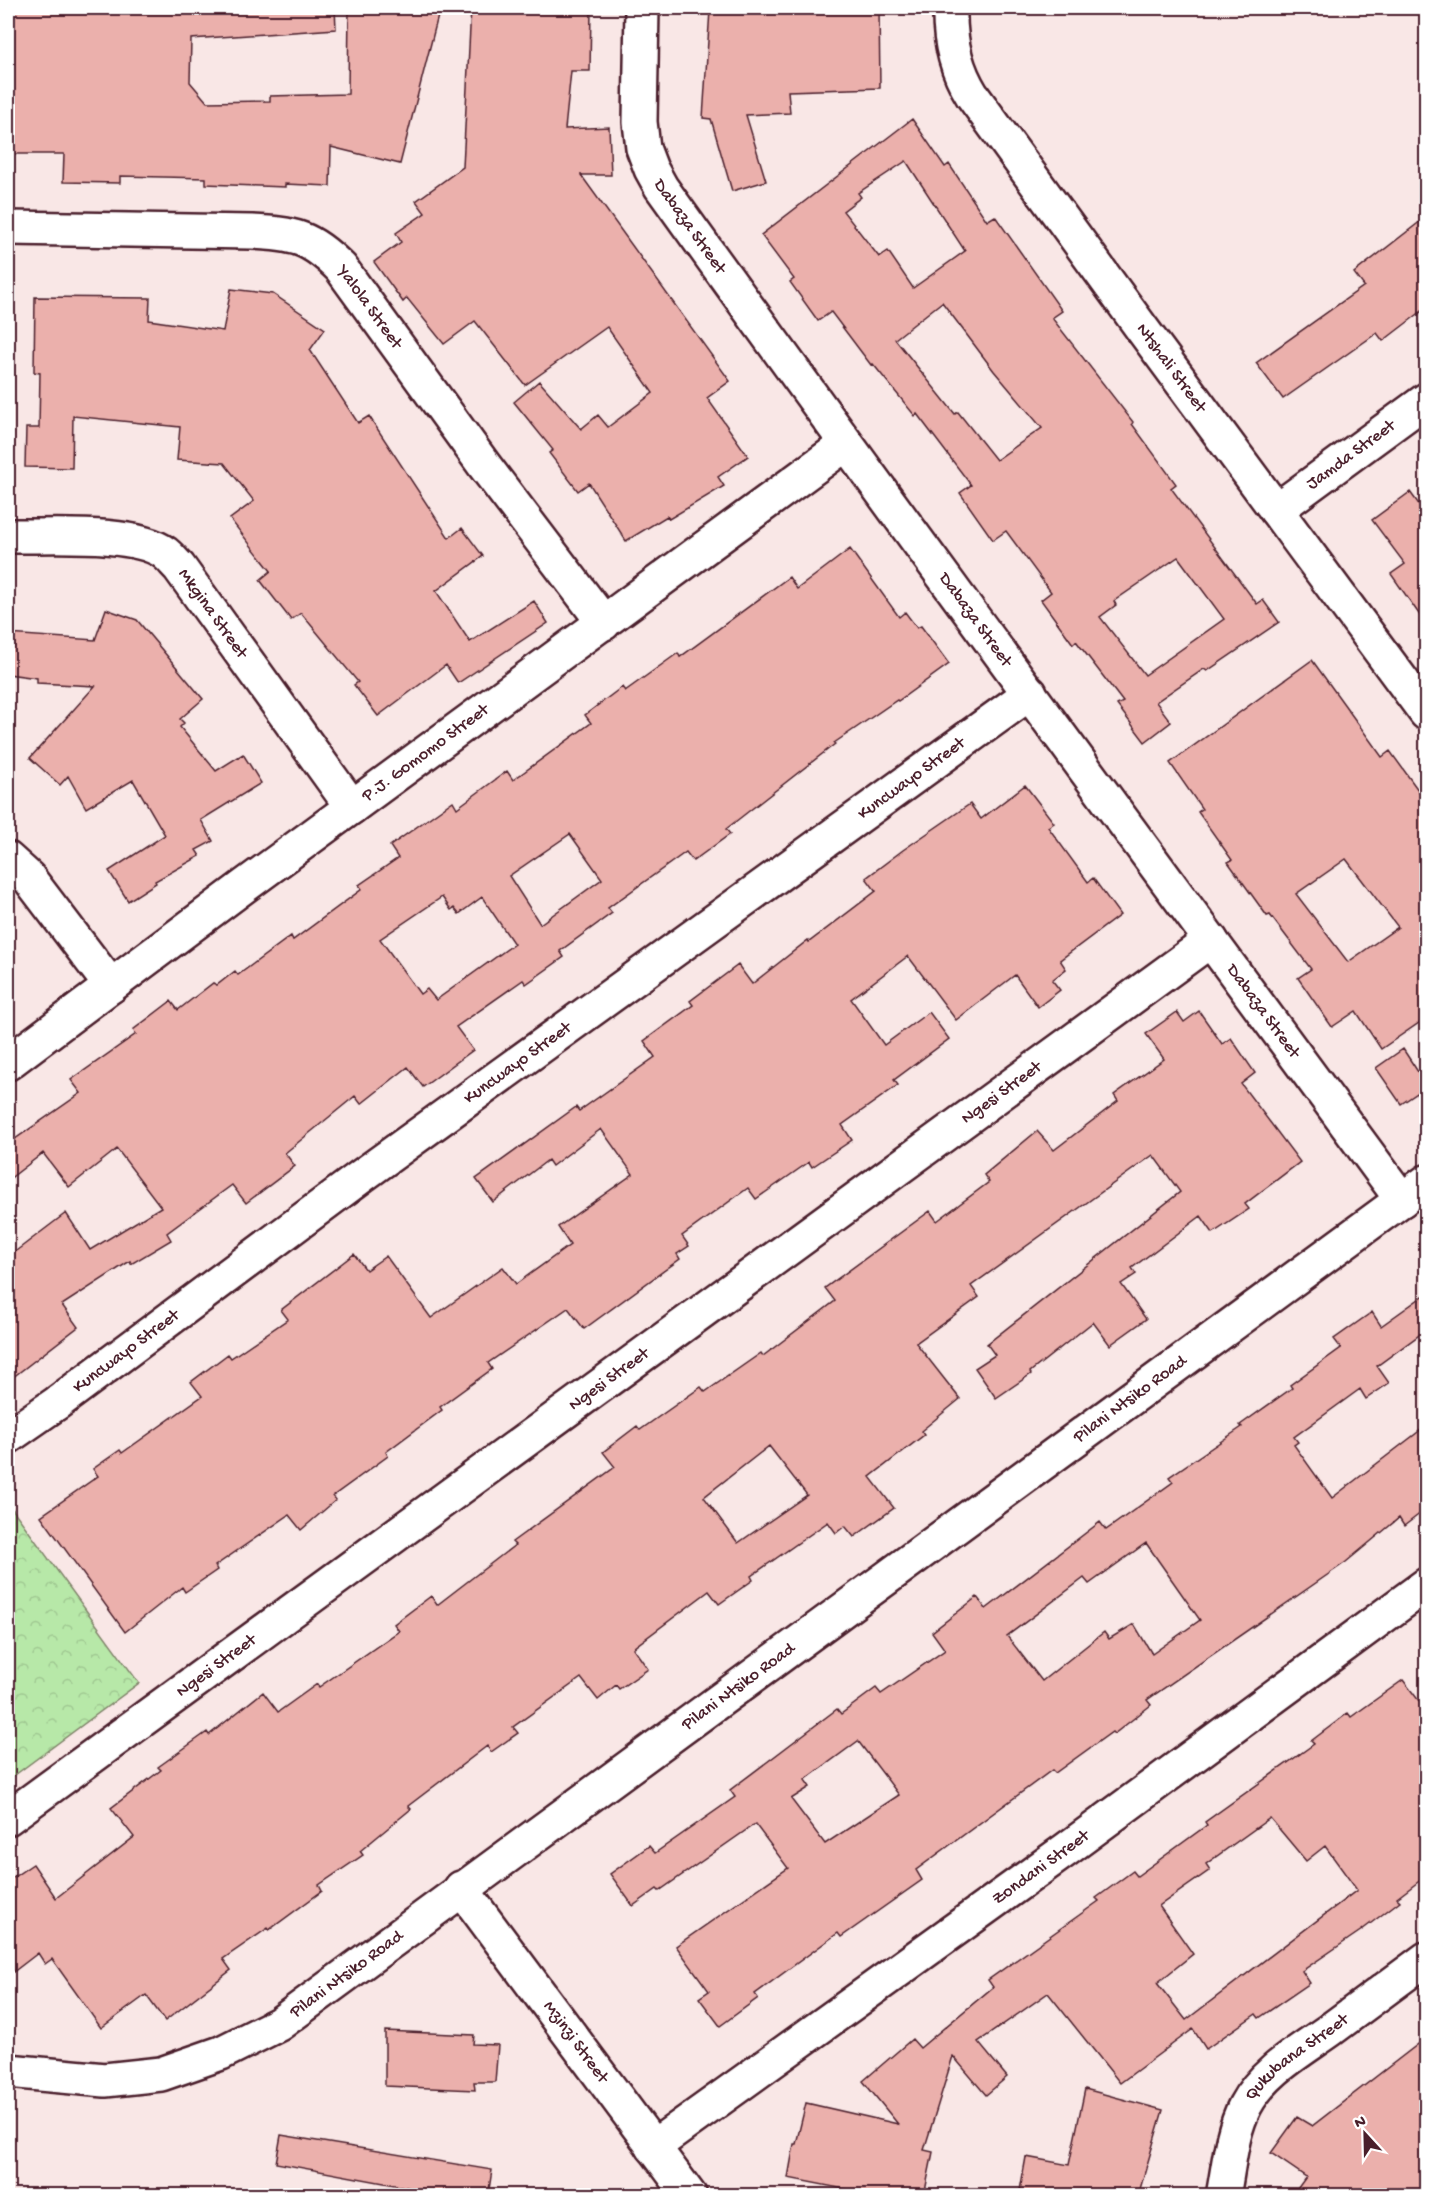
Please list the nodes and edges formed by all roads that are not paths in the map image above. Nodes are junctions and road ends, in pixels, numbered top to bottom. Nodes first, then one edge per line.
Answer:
1 (642, 8) edge
2 (950, 8) edge
3 (8, 228) edge
4 (1426, 400) edge
5 (846, 444) junction
6 (1276, 510) junction
7 (8, 536) edge
8 (604, 623) junction
9 (1030, 693) junction
10 (1426, 712) edge
11 (352, 807) junction
12 (8, 859) edge
13 (1211, 940) junction
14 (111, 986) junction
15 (8, 1063) edge
16 (1414, 1191) edge
17 (8, 1437) edge
18 (1426, 1585) edge
19 (8, 1818) edge
20 (462, 1888) junction
21 (1426, 1959) edge
22 (8, 2071) edge
23 (653, 2147) junction
24 (690, 2196) edge
25 (1223, 2196) edge

1 - 5 street, Dabaza Street
2 - 6 street, Ntshali Street
3 - 8 street, Yalola Street
4 - 6 street, Jamda Street
5 - 8 street, P.J. Gomomo Street
5 - 9 street, Dabaza Street
6 - 10 street, Ntshali Street
7 - 11 street, Mkgina Street
8 - 11 street, P.J. Gomomo Street
9 - 13 street, Dabaza Street
9 - 17 street, Kuncwayo Street
11 - 14 street, P.J. Gomomo Street
12 - 14 street
13 - 16 street, Dabaza Street
13 - 19 street, Ngesi Street
14 - 15 street, P.J. Gomomo Street
16 - 20 street, Pilani Ntsiko Road
18 - 23 street, Zondani Street
20 - 22 street, Pilani Ntsiko Road
20 - 23 street, Mzinzi Street
21 - 25 street, Qukubana Street
23 - 24 street, Mzinzi Street

